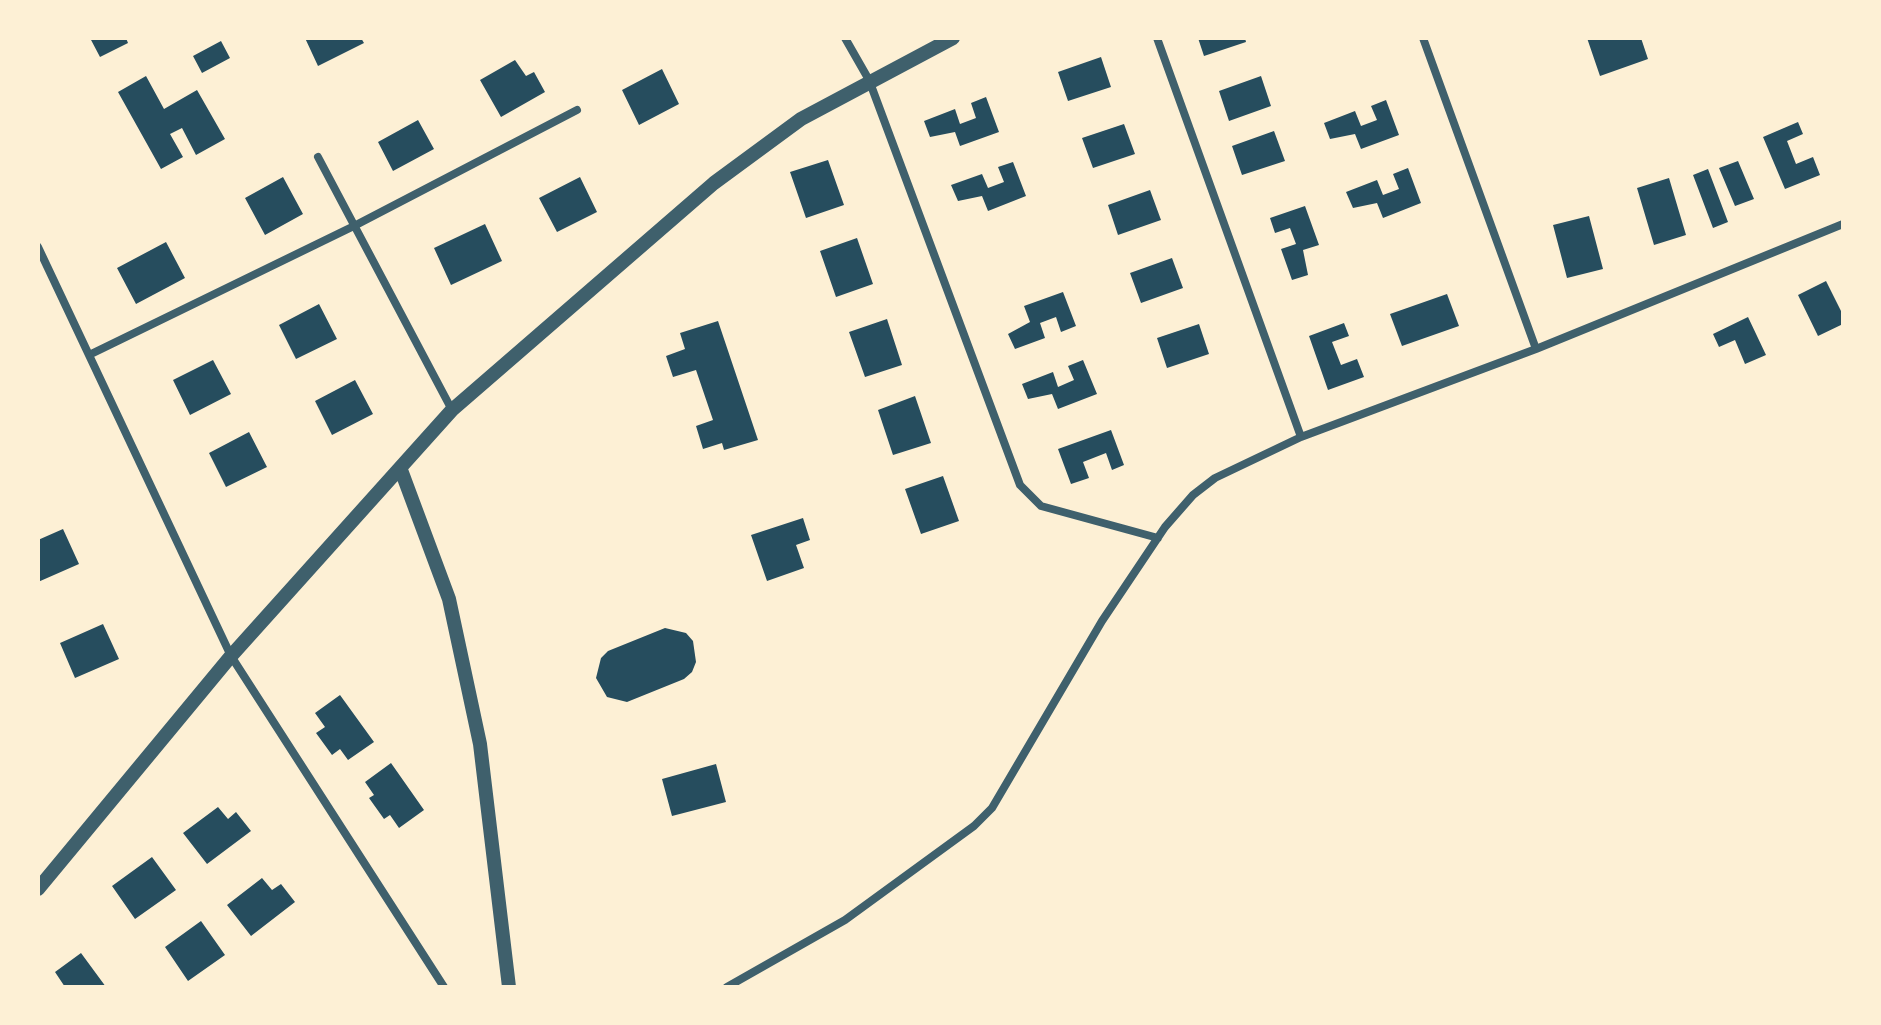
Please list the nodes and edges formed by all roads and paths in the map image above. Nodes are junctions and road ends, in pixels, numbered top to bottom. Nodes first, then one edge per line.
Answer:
1 (845, 38) edge
2 (953, 38) edge
3 (1157, 38) edge
4 (1423, 38) edge
5 (869, 80) junction
6 (577, 110) dead end
7 (318, 157) dead end
8 (1843, 224) edge
9 (354, 226) junction
10 (38, 247) edge
11 (1536, 349) junction
12 (89, 355) junction
13 (452, 410) junction
14 (1301, 437) junction
15 (401, 470) junction
16 (1158, 538) junction
17 (231, 656) junction
18 (38, 889) edge
19 (444, 987) edge
20 (509, 987) edge
21 (727, 987) edge

1 - 5 street
2 - 5 street
3 - 14 street
4 - 11 street
5 - 13 street
5 - 16 street
6 - 9 street
7 - 9 street
8 - 11 street
9 - 12 street
9 - 13 street
10 - 12 street
11 - 14 street
12 - 17 street
13 - 15 street
14 - 16 street
15 - 17 street
15 - 20 street
16 - 21 street
17 - 18 street
17 - 19 street

